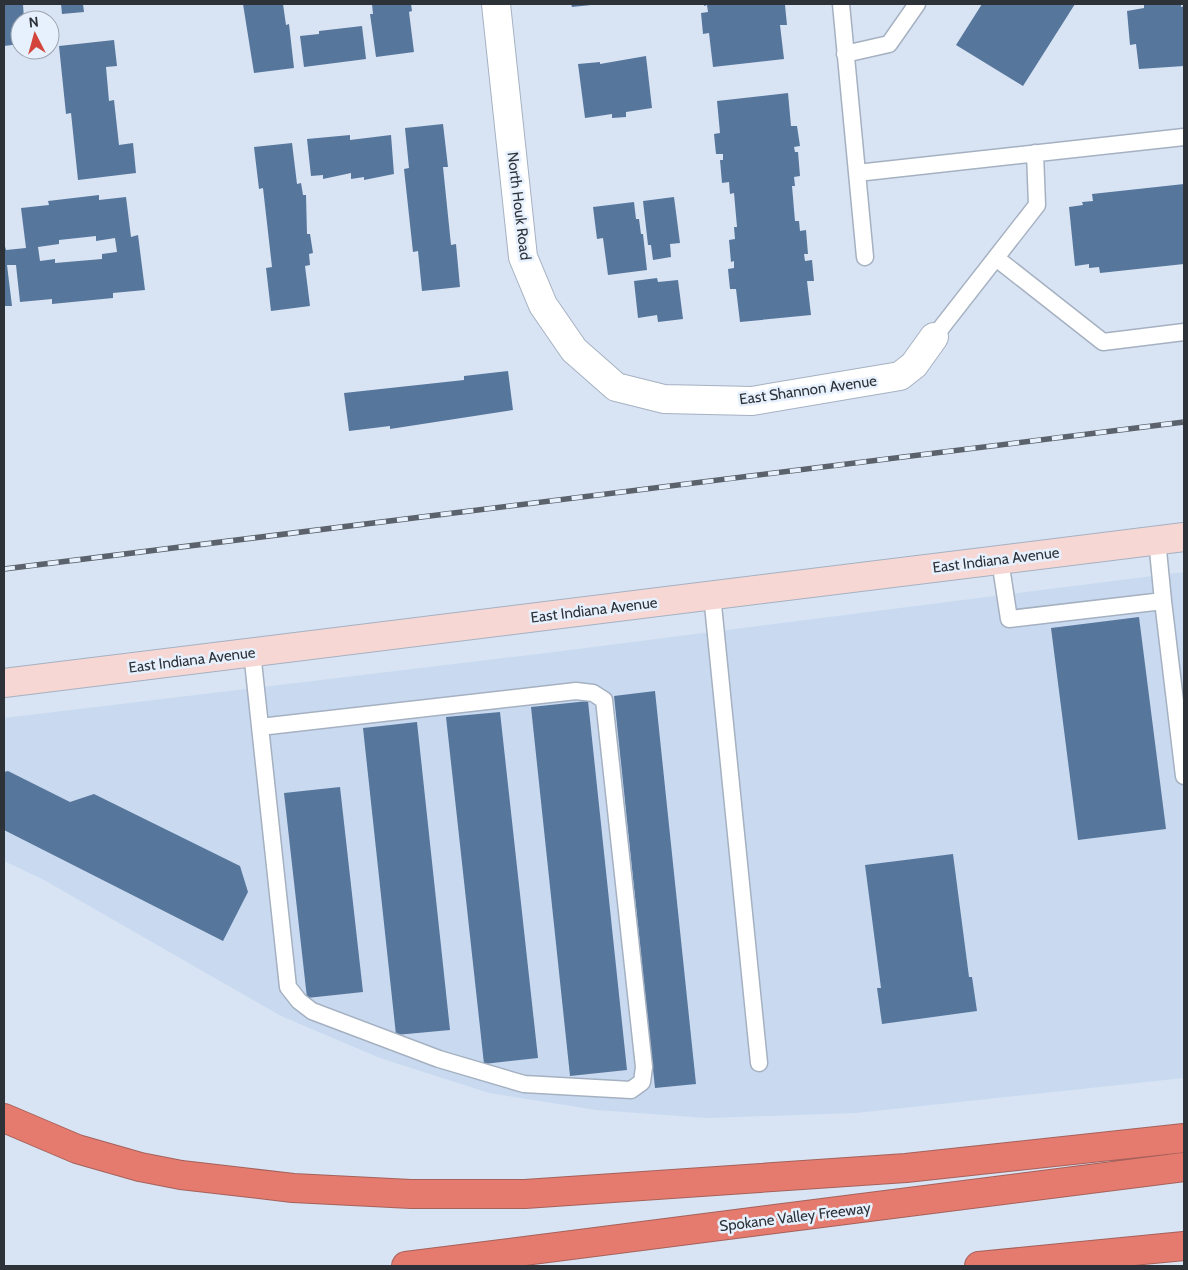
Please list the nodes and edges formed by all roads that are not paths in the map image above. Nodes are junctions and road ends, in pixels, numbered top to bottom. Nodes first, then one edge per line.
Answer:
1 (496, 4) edge
2 (841, 4) edge
3 (917, 4) edge
4 (845, 54) junction
5 (1184, 137) edge
6 (1035, 153) junction
7 (857, 173) junction
8 (865, 257) dead end
9 (996, 258) junction
10 (1184, 332) edge
11 (934, 338) joint
12 (664, 399) joint
13 (1184, 537) edge
14 (1157, 540) junction
15 (1000, 560) junction
16 (712, 595) junction
17 (1163, 601) junction
18 (252, 652) junction
19 (4, 683) edge
20 (260, 727) junction
21 (1184, 776) edge
22 (759, 1063) dead end
23 (4, 1118) edge
24 (1184, 1138) edge
25 (1184, 1167) edge
26 (1184, 1246) edge
27 (406, 1266) edge
28 (979, 1266) edge

1 - 12 street, North Houk Road
2 - 4 lane
3 - 4 lane
4 - 7 lane
5 - 6 lane
6 - 7 lane
6 - 9 lane
7 - 8 lane
9 - 10 lane
9 - 11 lane
11 - 12 street, East Shannon Avenue
13 - 14 main road, East Indiana Avenue
14 - 15 main road, East Indiana Avenue
14 - 17 lane
15 - 16 main road, East Indiana Avenue
15 - 17 lane
16 - 18 main road, East Indiana Avenue
16 - 22 lane
17 - 21 lane
18 - 19 main road, East Indiana Avenue
18 - 20 lane
20 - 20 lane
23 - 24 highway
25 - 27 highway, Spokane Valley Freeway
26 - 28 highway

